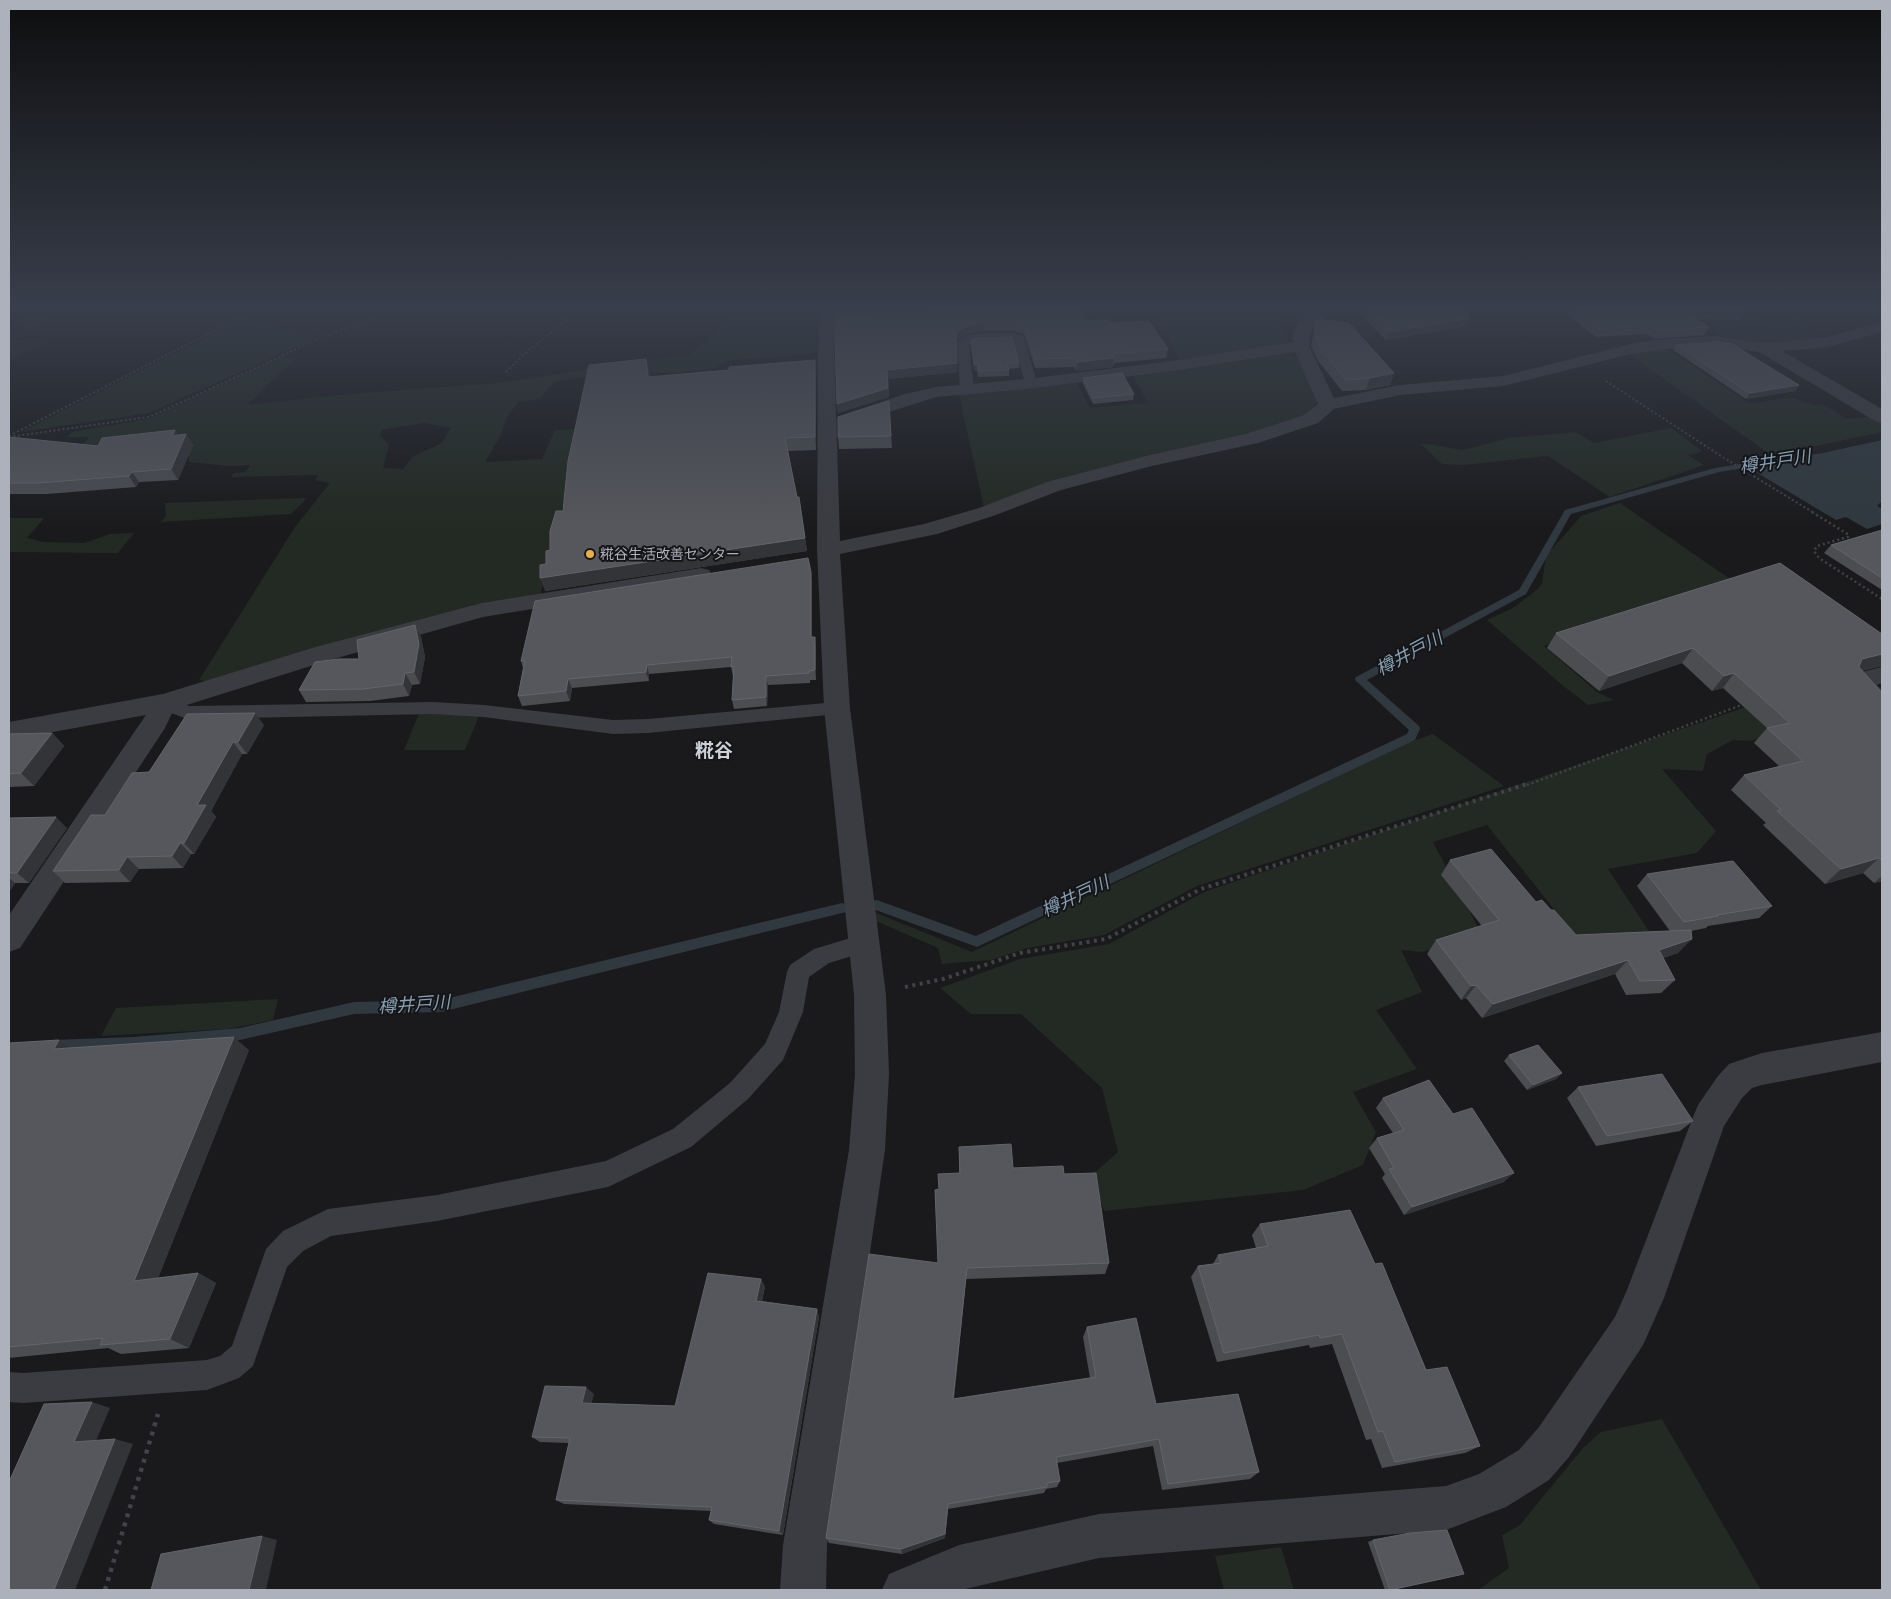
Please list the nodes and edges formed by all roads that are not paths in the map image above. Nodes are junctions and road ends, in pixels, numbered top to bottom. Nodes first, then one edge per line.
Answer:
1 (826, 379) edge
2 (966, 379) edge
3 (1030, 379) edge
4 (1067, 379) edge
5 (1316, 379) edge
6 (1512, 379) edge
7 (1816, 379) edge
8 (1031, 383) junction
9 (967, 389) junction
10 (1328, 405) junction
11 (1882, 417) edge
12 (827, 423) junction
13 (822, 555) junction
14 (720, 572) edge
15 (1882, 675) edge
16 (164, 703) junction
17 (1882, 705) edge
18 (837, 708) junction
19 (9, 731) edge
20 (9, 939) edge
21 (864, 943) junction
22 (1882, 1047) edge
23 (9, 1387) edge
24 (804, 1590) edge
25 (905, 1590) edge

1 - 12 street
2 - 9 lane
3 - 8 lane
4 - 8 street
5 - 10 street
6 - 10 street
7 - 11 street
8 - 9 street
9 - 12 street
10 - 13 street
12 - 13 street
13 - 18 street
14 - 16 street
15 - 17 street
16 - 18 lane
16 - 19 street
16 - 20 street
18 - 21 street
21 - 23 lane
21 - 24 street
22 - 25 street

